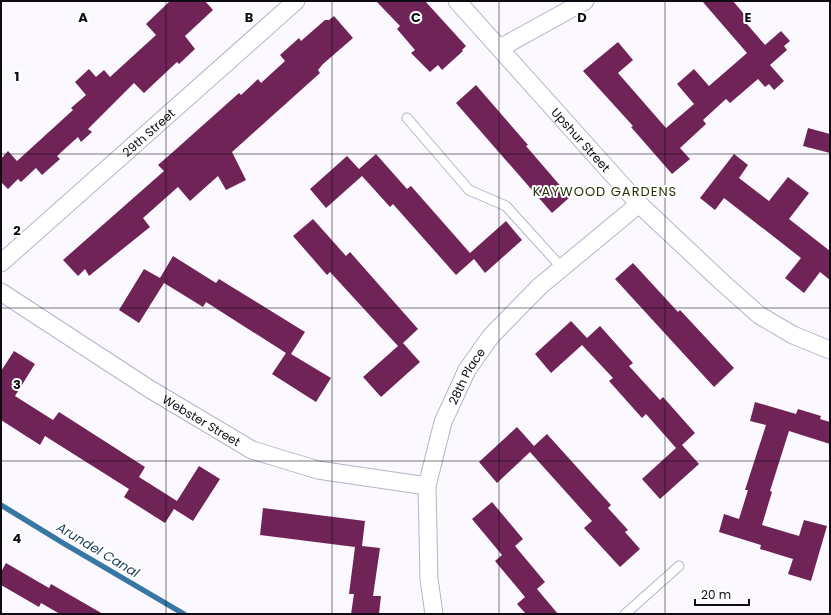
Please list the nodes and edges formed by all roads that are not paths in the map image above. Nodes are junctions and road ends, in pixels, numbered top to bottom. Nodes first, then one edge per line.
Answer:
1 (296, 1) edge
2 (458, 1) edge
3 (585, 1) edge
4 (500, 48) junction
5 (407, 118) dead end
6 (639, 204) junction
7 (1, 263) edge
8 (562, 268) junction
9 (1, 292) edge
10 (830, 350) edge
11 (427, 486) junction
12 (680, 566) dead end
13 (434, 614) edge
14 (625, 614) edge

1 - 7 street, 29th Street
2 - 4 street, Upshur Street
3 - 4 street
4 - 6 street, Upshur Street
5 - 8 lane
6 - 8 street, 28th Place
6 - 10 street, Upshur Street
8 - 11 street, 28th Place
9 - 11 street, Webster Street
11 - 13 street, 28th Place
12 - 14 lane

